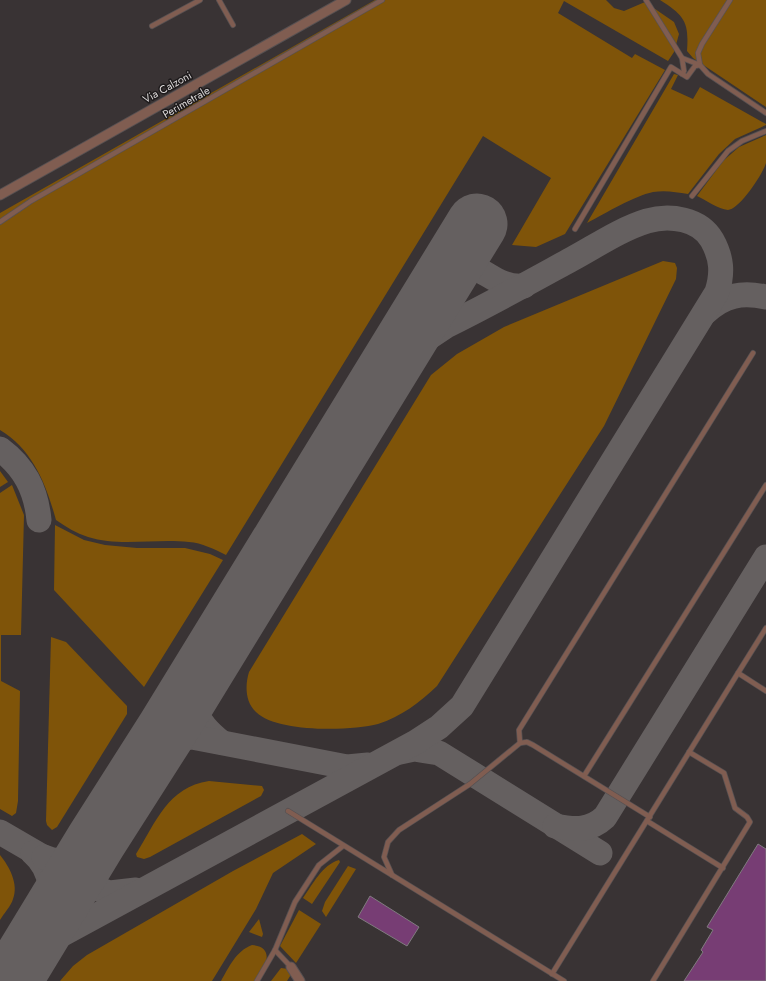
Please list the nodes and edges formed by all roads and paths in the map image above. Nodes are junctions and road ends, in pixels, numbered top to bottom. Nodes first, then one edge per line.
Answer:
1 (200, 0) edge
2 (219, 0) edge
3 (346, 0) edge
4 (382, 0) edge
5 (646, 0) edge
6 (730, 0) edge
7 (233, 25) dead end
8 (152, 26) dead end
9 (682, 58) junction
10 (700, 65) junction
11 (682, 74) junction
12 (766, 113) edge
13 (766, 131) edge
14 (0, 195) edge
15 (692, 196) dead end
16 (0, 222) edge
17 (575, 229) dead end
18 (753, 353) dead end
19 (766, 485) edge
20 (766, 628) edge
21 (738, 673) junction
22 (766, 691) edge
23 (520, 743) junction
24 (689, 752) junction
25 (584, 776) junction
26 (288, 812) dead end
27 (648, 819) junction
28 (342, 846) junction
29 (723, 868) junction
30 (392, 875) junction
31 (275, 950) junction
32 (291, 967) joint
33 (552, 974) junction
34 (257, 981) edge
35 (300, 981) edge
36 (564, 981) edge
37 (653, 981) edge

1 - 8 lane
2 - 7 lane
3 - 14 street, Via Calzoni
4 - 16 lane, Perimetrale
5 - 9 lane
6 - 10 lane
9 - 10 lane
9 - 11 lane
10 - 11 lane
10 - 12 lane
11 - 17 lane
13 - 15 lane
18 - 23 lane
19 - 25 lane
20 - 21 lane
21 - 22 lane
21 - 24 lane
23 - 25 lane
23 - 30 lane
24 - 27 lane
24 - 29 lane
25 - 27 lane
26 - 28 lane
27 - 29 lane
27 - 33 lane
28 - 30 lane
28 - 31 lane
29 - 37 lane
30 - 33 lane
31 - 32 lane
31 - 34 lane
32 - 35 street
33 - 36 lane

